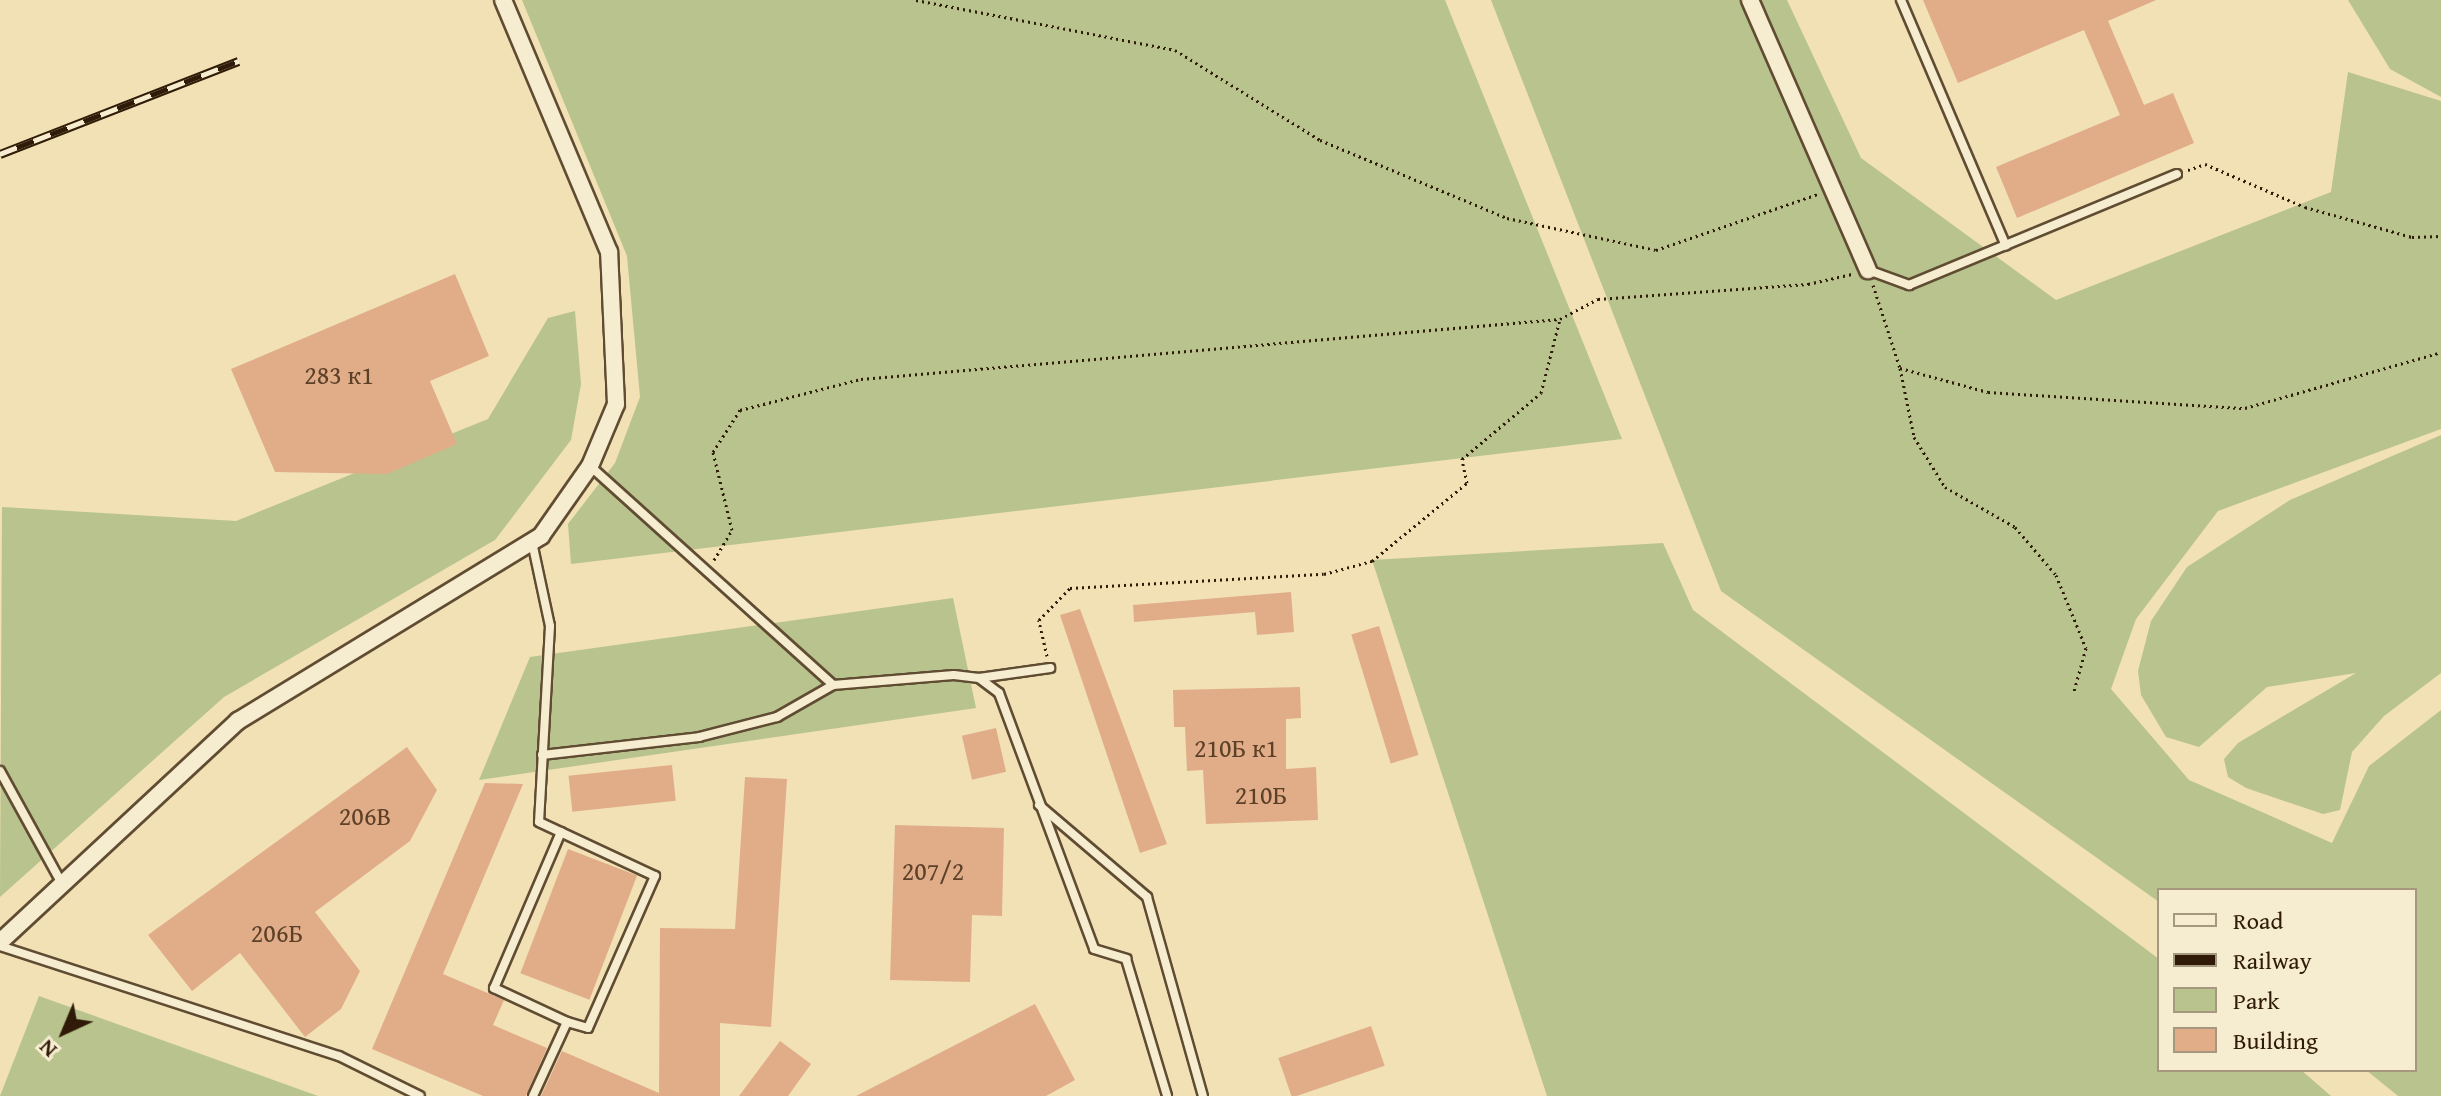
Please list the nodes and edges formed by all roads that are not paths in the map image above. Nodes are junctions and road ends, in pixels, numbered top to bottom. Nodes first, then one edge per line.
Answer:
1 (503, 0) edge
2 (1750, 0) edge
3 (1901, 0) edge
4 (2177, 174) road end
5 (2006, 246) junction
6 (1868, 270) joint
7 (590, 466) junction
8 (532, 541) junction
9 (1050, 668) road end
10 (979, 678) junction
11 (833, 685) junction
12 (542, 755) junction
13 (0, 771) edge
14 (1035, 802) junction
15 (561, 832) junction
16 (61, 882) junction
17 (0, 944) edge
18 (567, 1022) junction
19 (420, 1096) edge
20 (533, 1096) edge
21 (1167, 1096) edge
22 (1203, 1096) edge

1 - 7 street
2 - 6 street
3 - 5 lane
4 - 5 lane
5 - 6 lane
7 - 8 street
7 - 11 lane
8 - 12 lane
8 - 16 street
9 - 10 lane
10 - 11 lane
10 - 14 lane
11 - 12 lane
12 - 15 lane
13 - 16 lane
14 - 21 lane
14 - 22 lane
15 - 18 lane
15 - 18 lane
16 - 17 street
17 - 19 lane
18 - 20 lane

